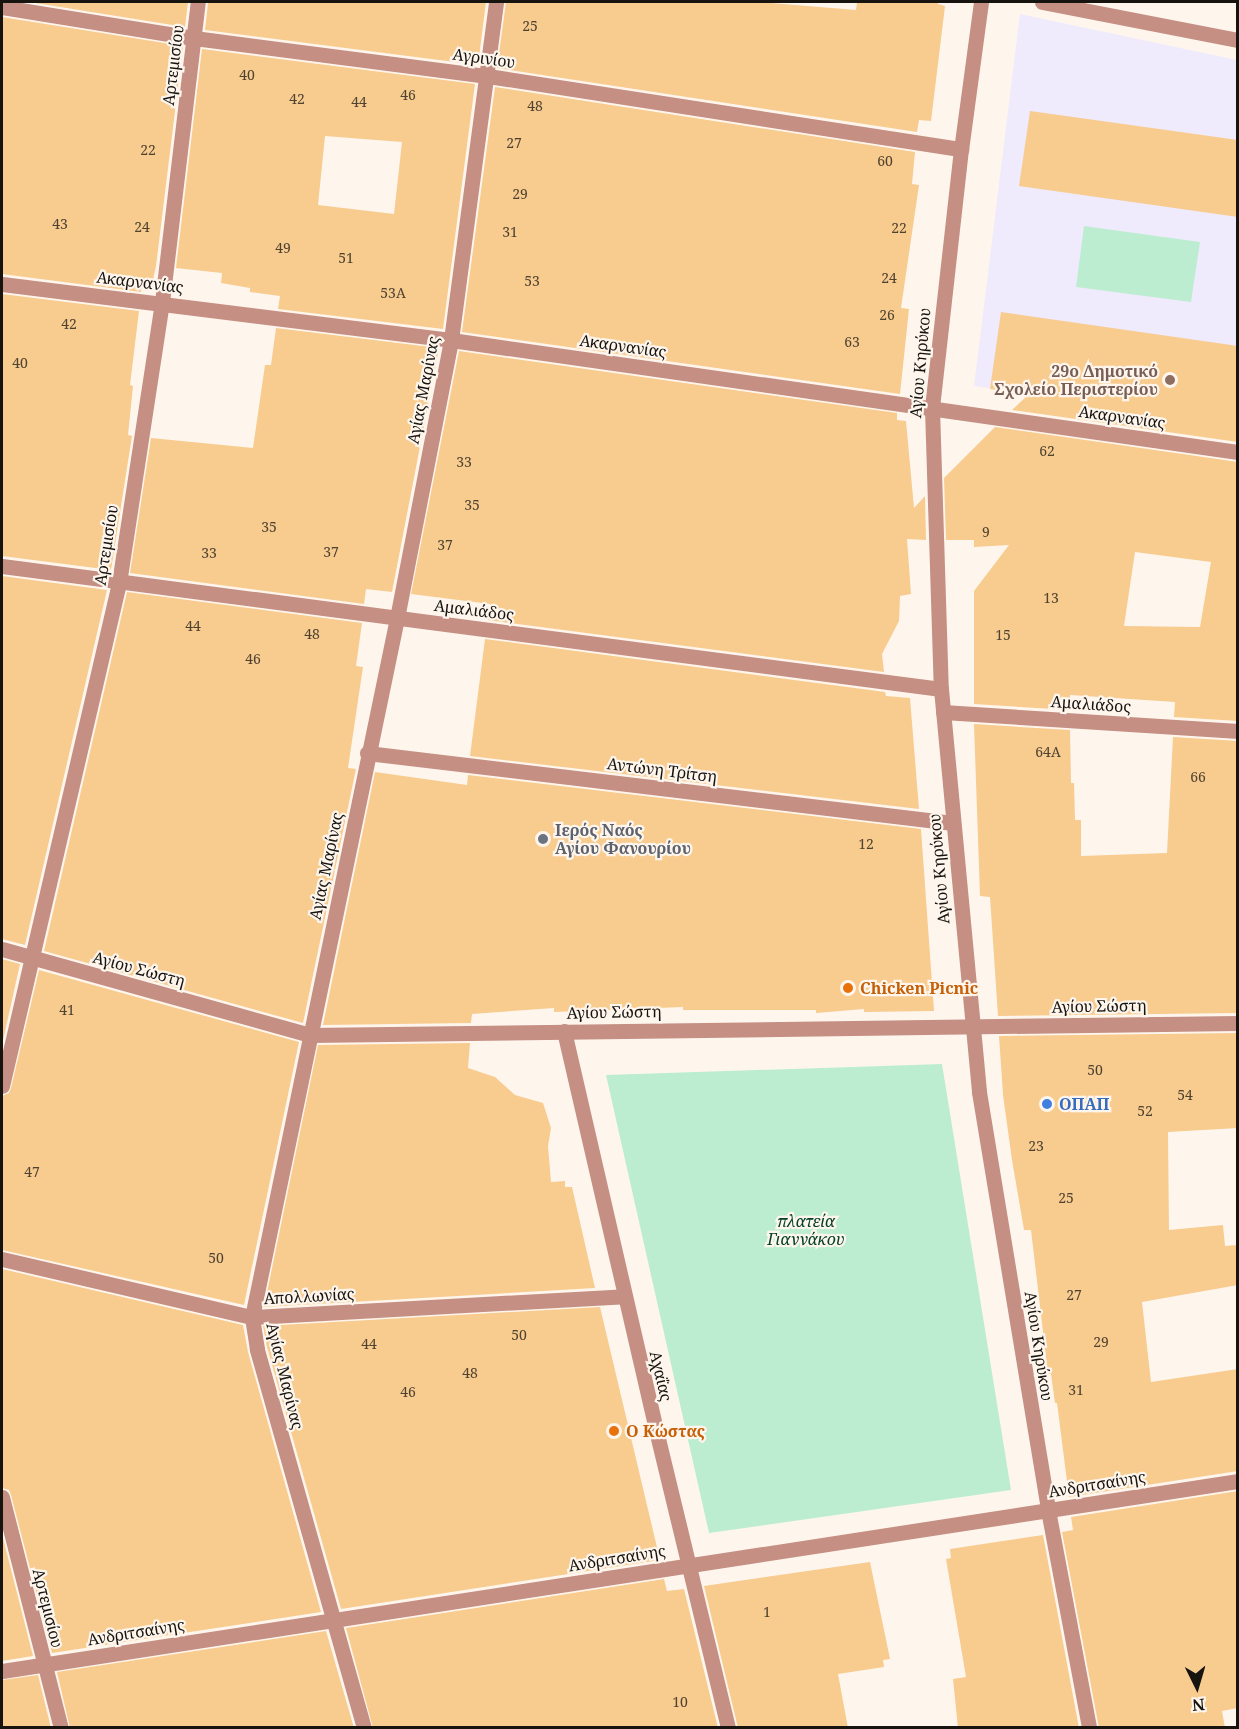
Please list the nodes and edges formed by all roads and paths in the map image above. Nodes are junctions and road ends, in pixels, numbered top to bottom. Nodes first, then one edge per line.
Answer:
1 (198, 2) edge
2 (496, 2) edge
3 (981, 2) edge
4 (1042, 2) edge
5 (2, 7) edge
6 (194, 38) junction
7 (1238, 40) edge
8 (488, 76) junction
9 (961, 149) junction
10 (2, 284) edge
11 (162, 302) junction
12 (451, 340) junction
13 (932, 408) junction
14 (1238, 452) edge
15 (2, 566) edge
16 (119, 582) junction
17 (397, 618) junction
18 (941, 689) junction
19 (943, 712) junction
20 (1238, 731) edge
21 (367, 753) junction
22 (953, 823) junction
23 (2, 950) edge
24 (33, 958) junction
25 (1238, 1023) edge
26 (971, 1026) junction
27 (564, 1031) junction
28 (309, 1035) junction
29 (2, 1086) edge
30 (2, 1259) edge
31 (624, 1296) junction
32 (252, 1317) junction
33 (1238, 1481) edge
34 (2, 1497) edge
35 (1048, 1510) junction
36 (687, 1565) junction
37 (332, 1620) junction
38 (43, 1664) junction
39 (2, 1671) edge
40 (61, 1728) edge
41 (364, 1728) edge
42 (728, 1728) edge
43 (1089, 1728) edge

1 - 6 street, Αρτεμισίου
2 - 8 street, Αγίας Μαρίνας
3 - 9 street, Αγίου Κηρύκου
4 - 7 street
5 - 6 street, Αγρινίου
6 - 8 street, Αγρινίου
6 - 11 street, Αρτεμισίου
8 - 9 street, Αγρινίου
8 - 12 street, Αγίας Μαρίνας
9 - 13 street, Αγίου Κηρύκου
10 - 11 street, Ακαρνανίας
11 - 12 street, Ακαρνανίας
11 - 16 street, Αρτεμισίου
12 - 13 street, Ακαρνανίας
12 - 17 street, Αγίας Μαρίνας
13 - 14 street, Ακαρνανίας
13 - 18 street, Αγίου Κηρύκου
15 - 16 street, Αμαλιάδος
16 - 17 street, Αμαλιάδος
16 - 24 street, Αρτεμισίου
17 - 18 street, Αμαλιάδος
17 - 21 street, Αγίας Μαρίνας
18 - 19 street, Αγίου Κηρύκου
19 - 20 street, Αμαλιάδος
19 - 22 street, Αγίου Κηρύκου
21 - 22 street, Αντώνη Τρίτση
21 - 28 street, Αγίας Μαρίνας
22 - 26 street, Αγίου Κηρύκου
23 - 24 street, Αγίου Σώστη
24 - 28 street, Αγίου Σώστη
24 - 29 street, Αρτεμισίου
25 - 26 street, Αγίου Σώστη
26 - 27 street, Αγίου Σώστη
26 - 35 street, Αγίου Κηρύκου
27 - 28 street, Αγίου Σώστη
27 - 31 street, Αχαΐας
28 - 32 street, Αγίας Μαρίνας
30 - 32 street, Απολλωνίας
31 - 32 street, Απολλωνίας
31 - 36 street, Αχαΐας
32 - 37 street, Αγίας Μαρίνας
33 - 35 street, Ανδριτσαίνης
34 - 38 street, Αρτεμισίου
35 - 36 street, Ανδριτσαίνης
35 - 43 street, Αγίου Κηρύκου
36 - 37 street, Ανδριτσαίνης
36 - 42 street, Αχαΐας
37 - 38 street, Ανδριτσαίνης
37 - 41 street, Αγίας Μαρίνας
38 - 39 street, Ανδριτσαίνης
38 - 40 street, Αρτεμισίου

